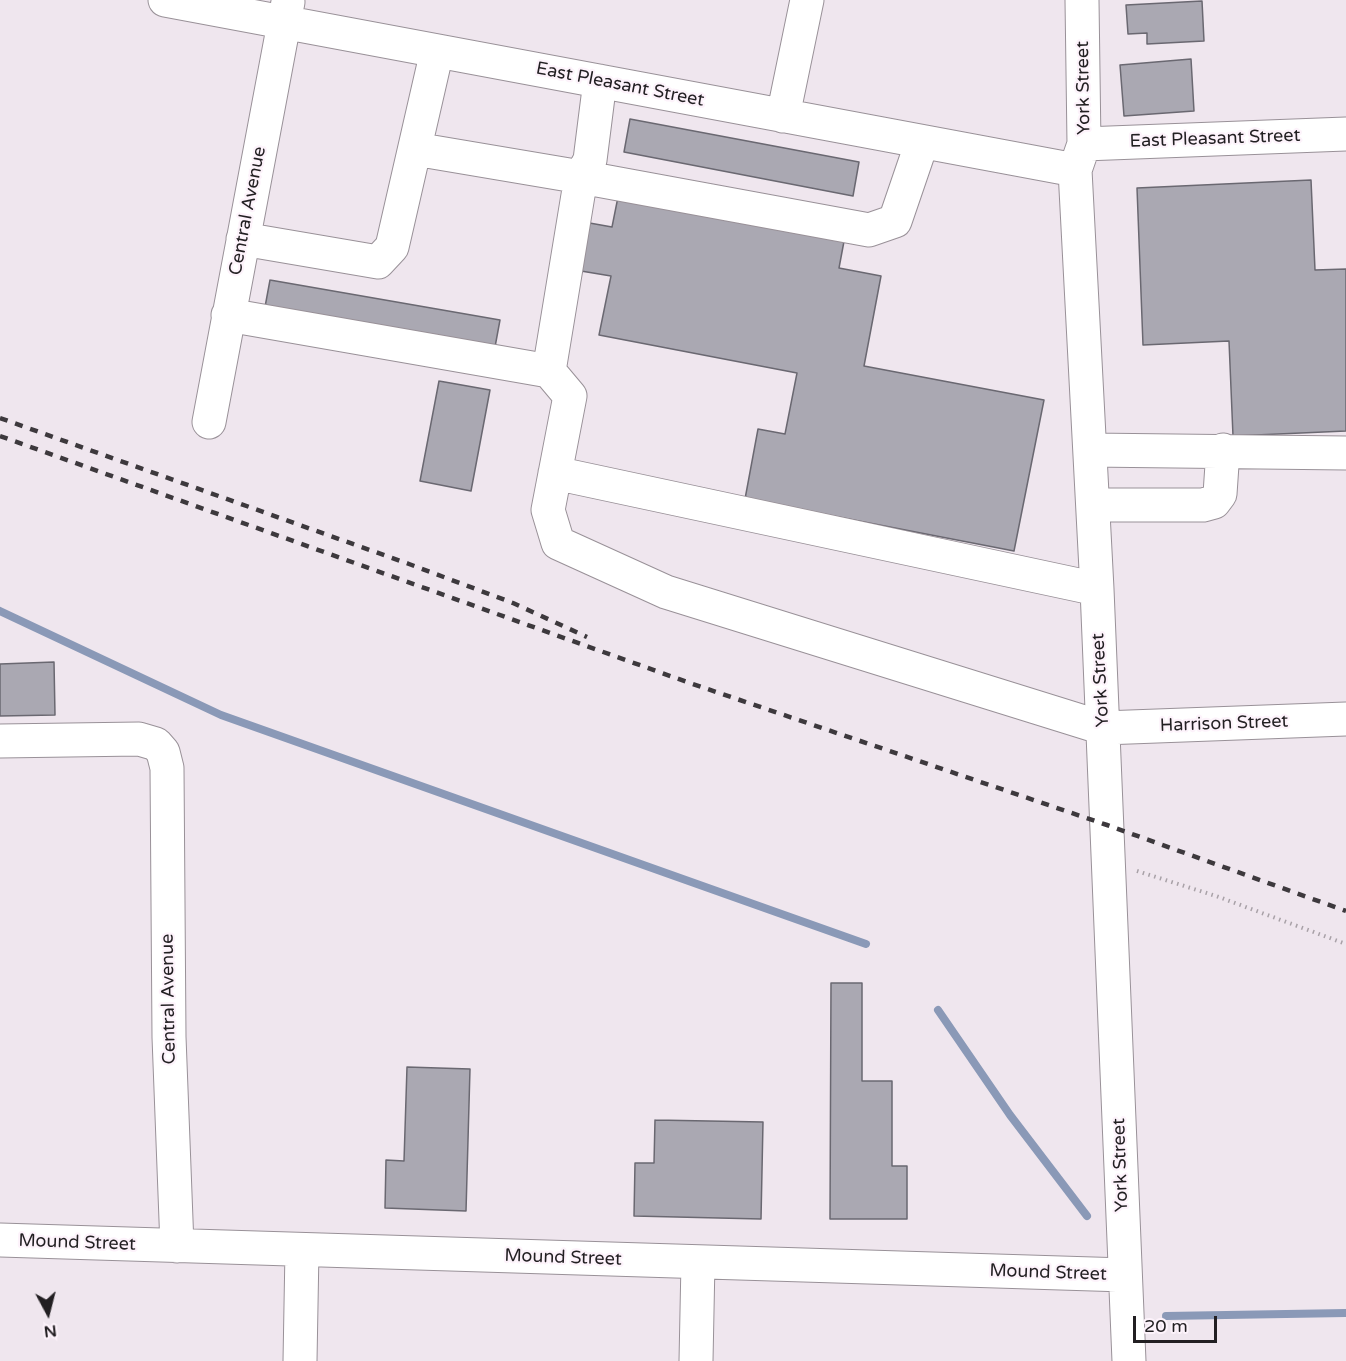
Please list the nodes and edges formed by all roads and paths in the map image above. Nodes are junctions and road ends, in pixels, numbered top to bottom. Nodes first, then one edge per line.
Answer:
1 (165, 0) edge
2 (807, 0) edge
3 (1082, 0) edge
4 (287, 11) edge
5 (437, 51) junction
6 (600, 81) junction
7 (783, 116) junction
8 (1346, 134) edge
9 (922, 141) junction
10 (415, 149) junction
11 (1079, 157) junction
12 (581, 177) junction
13 (243, 239) junction
14 (228, 315) junction
15 (549, 370) junction
16 (209, 422) dead end
17 (1090, 450) junction
18 (1223, 450) junction
19 (1346, 453) edge
20 (555, 473) junction
21 (1093, 505) junction
22 (1096, 590) junction
23 (1346, 719) edge
24 (1103, 729) junction
25 (0, 741) edge
26 (1108, 862) junction
27 (1346, 944) edge
28 (0, 1240) edge
29 (177, 1246) junction
30 (302, 1250) junction
31 (698, 1262) junction
32 (1125, 1275) junction
33 (300, 1361) edge
34 (696, 1361) edge
35 (1129, 1361) edge

1 - 4 street, East Pleasant Street
2 - 7 street
3 - 11 street, York Street
4 - 5 street, East Pleasant Street
4 - 13 street, Central Avenue
5 - 6 street, East Pleasant Street
5 - 10 street
6 - 7 street, East Pleasant Street
6 - 12 street
7 - 9 street, East Pleasant Street
8 - 11 street, East Pleasant Street
9 - 11 street, East Pleasant Street
9 - 12 street
10 - 12 street
10 - 13 street
11 - 17 street, York Street
12 - 15 street
13 - 14 street, Central Avenue
14 - 15 street
14 - 16 street, Central Avenue
15 - 20 street, Harrison Street
17 - 18 street
17 - 21 street, York Street
18 - 19 street
18 - 21 street
20 - 22 street
20 - 24 street, Harrison Street
21 - 22 street, York Street
22 - 24 street, York Street
23 - 24 street, Harrison Street
24 - 26 street, York Street
25 - 29 street, Central Avenue
26 - 27 path
26 - 32 street, York Street
28 - 29 street, Mound Street
29 - 30 street, Mound Street
30 - 31 street, Mound Street
30 - 33 street
31 - 32 street, Mound Street
31 - 34 street
32 - 35 street, York Street

